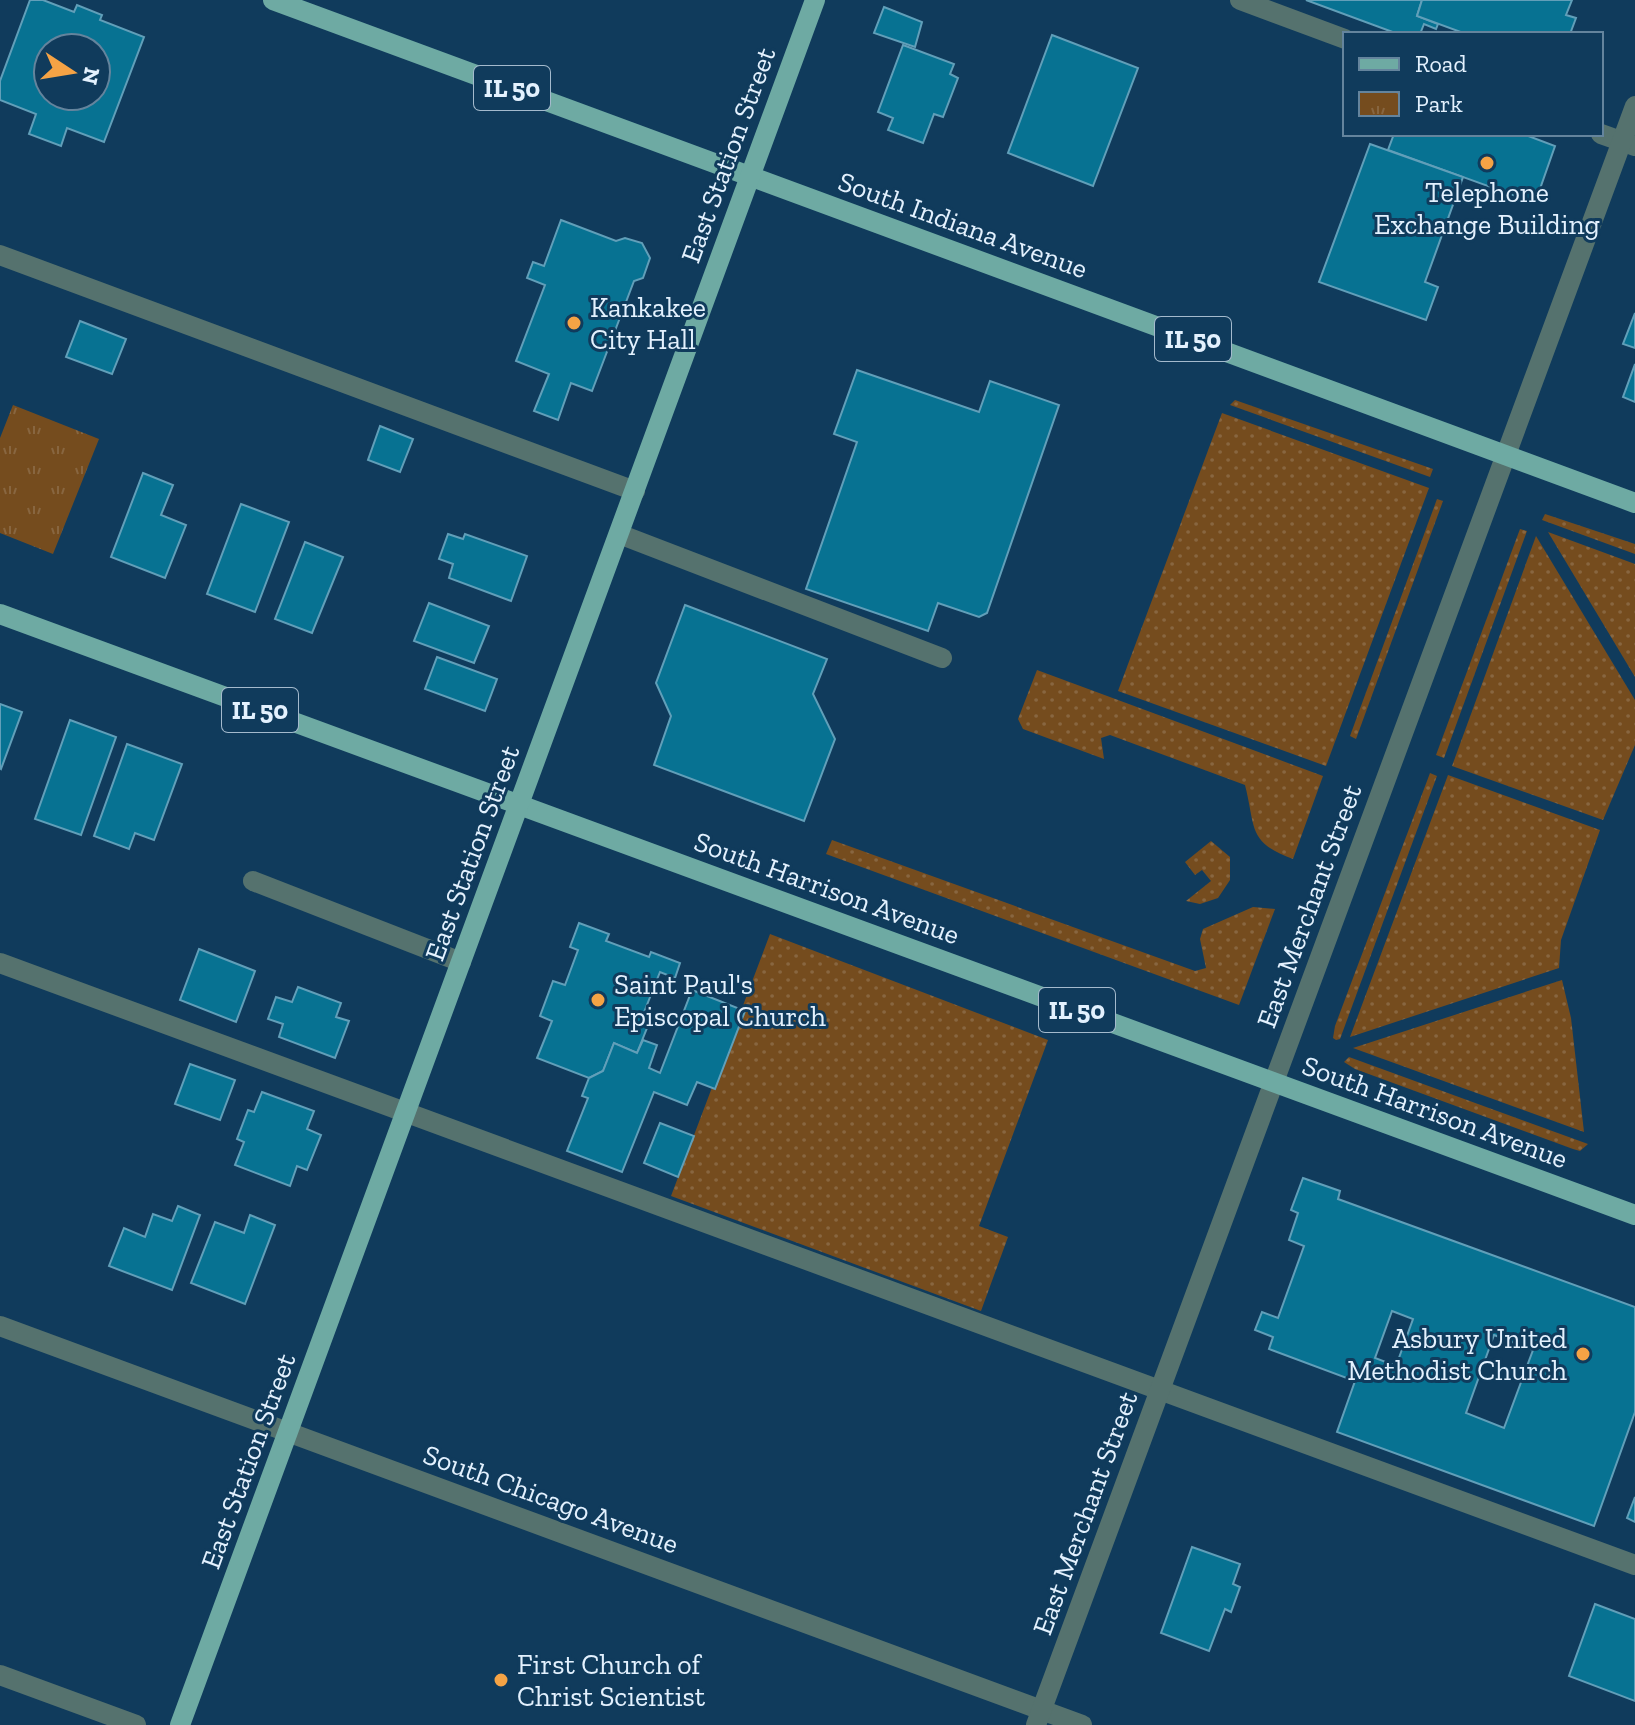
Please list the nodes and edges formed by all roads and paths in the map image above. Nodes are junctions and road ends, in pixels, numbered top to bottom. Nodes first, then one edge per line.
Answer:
1 (273, 0) edge
2 (815, 0) edge
3 (1240, 0) edge
4 (1343, 38) edge
5 (1635, 106) edge
6 (1603, 135) edge
7 (1628, 144) edge
8 (751, 176) junction
9 (0, 255) edge
10 (1506, 455) junction
11 (635, 491) junction
12 (1635, 503) edge
13 (619, 534) junction
14 (0, 614) edge
15 (942, 658) dead end
16 (519, 805) junction
17 (253, 881) dead end
18 (461, 962) junction
19 (0, 963) edge
20 (1274, 1083) junction
21 (406, 1112) junction
22 (1635, 1215) edge
23 (0, 1326) edge
24 (1160, 1390) junction
25 (288, 1432) junction
26 (1635, 1565) edge
27 (0, 1675) edge
28 (1039, 1718) edge
29 (136, 1725) edge
30 (180, 1725) edge
31 (1082, 1725) edge

1 - 8 main road, South Indiana Avenue / IL 50
2 - 8 main road, East Station Street
3 - 4 street
5 - 7 street, East Merchant Street
6 - 7 street
7 - 10 street, East Merchant Street
8 - 10 main road, South Indiana Avenue / IL 50
8 - 11 main road, East Station Street
9 - 11 street
10 - 12 main road, South Indiana Avenue / IL 50
10 - 20 street, East Merchant Street
11 - 13 main road, East Station Street
13 - 15 street
13 - 16 main road, East Station Street
14 - 16 main road, South Harrison Avenue / IL 50
16 - 18 main road, East Station Street
16 - 20 main road, South Harrison Avenue / IL 50
17 - 18 street
18 - 21 main road, East Station Street
19 - 21 street
20 - 22 main road, South Harrison Avenue / IL 50
20 - 24 street, East Merchant Street
21 - 24 street
21 - 25 main road, East Station Street
23 - 25 street, South Chicago Avenue
24 - 26 street
24 - 28 street, East Merchant Street
25 - 28 street, South Chicago Avenue
25 - 30 main road, East Station Street
27 - 29 street
28 - 31 street, South Chicago Avenue

